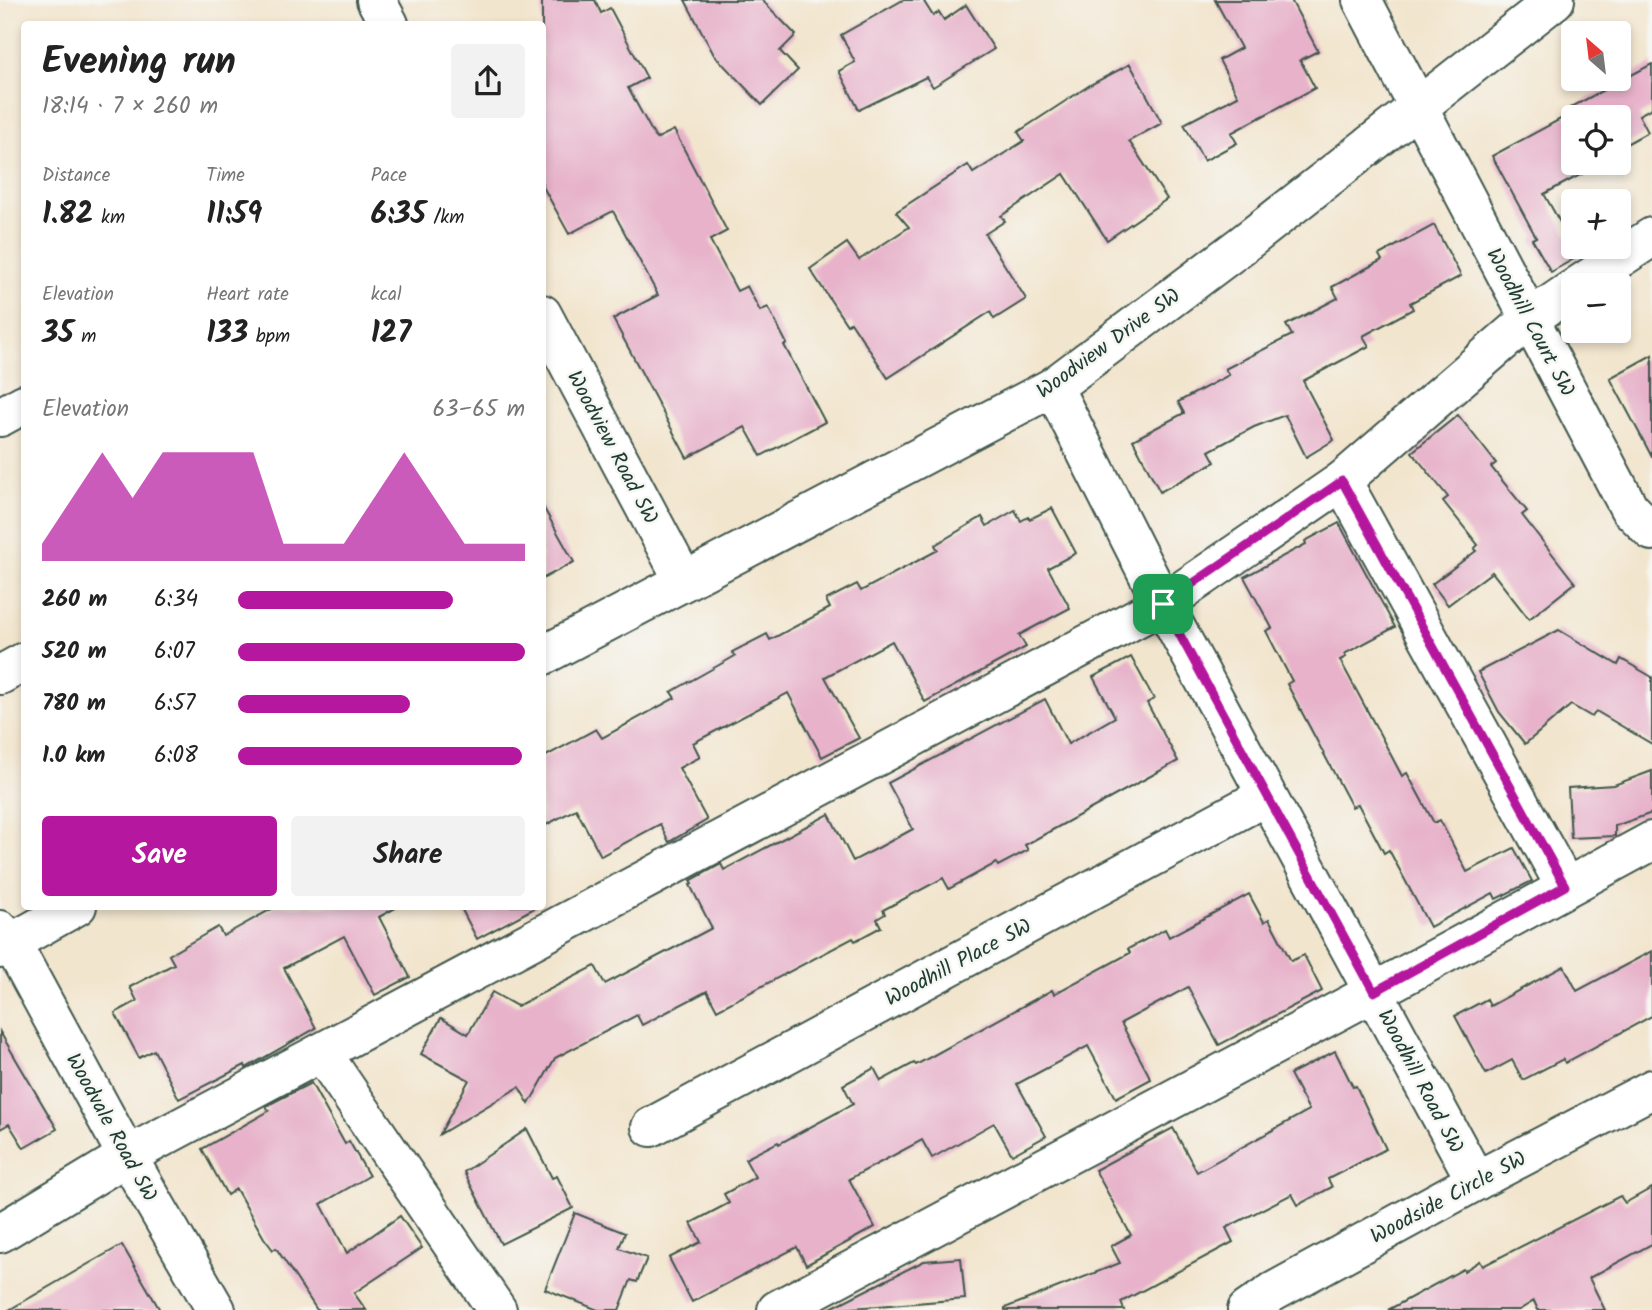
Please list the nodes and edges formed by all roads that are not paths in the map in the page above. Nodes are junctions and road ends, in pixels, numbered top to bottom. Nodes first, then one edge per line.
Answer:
1 (376, 0) edge
2 (1362, 0) edge
3 (1555, 0) edge
4 (387, 21) edge
5 (1418, 106) junction
6 (1652, 237) edge
7 (1597, 273) edge
8 (1561, 297) edge
9 (1529, 319) junction
10 (546, 322) edge
11 (1053, 387) junction
12 (21, 406) edge
13 (0, 417) edge
14 (1342, 481) junction
15 (1652, 531) edge
16 (684, 581) junction
17 (1163, 604) junction
18 (546, 654) edge
19 (21, 664) edge
20 (0, 675) edge
21 (1266, 796) junction
22 (1652, 841) edge
23 (1565, 886) junction
24 (69, 910) edge
25 (3, 942) edge
26 (1374, 992) junction
27 (322, 1053) junction
28 (1652, 1089) edge
29 (651, 1127) dead end
30 (127, 1156) junction
31 (1476, 1181) junction
32 (0, 1233) edge
33 (216, 1310) edge
34 (496, 1310) edge
35 (777, 1310) edge
36 (1247, 1310) edge

1 - 4 street
2 - 5 street, Woodhill Court SW
3 - 5 street, Woodview Drive SW
5 - 9 street, Woodhill Court SW
5 - 11 street, Woodview Drive SW
6 - 7 street
8 - 9 street
9 - 14 street
9 - 15 street, Woodhill Court SW
10 - 16 street, Woodview Road SW
11 - 16 street, Woodview Drive SW
11 - 17 street, Woodhill Road SW
12 - 13 street
14 - 17 street
14 - 23 street
16 - 18 street, Woodview Drive SW
17 - 21 street, Woodhill Road SW
17 - 27 street
19 - 20 street
21 - 26 street, Woodhill Road SW
21 - 29 street, Woodhill Place SW
22 - 23 street
23 - 26 street
24 - 25 street
25 - 30 street, Woodvale Road SW
26 - 31 street, Woodhill Road SW
26 - 35 street
27 - 30 street
27 - 34 street
28 - 31 street, Woodside Circle SW
30 - 32 street
30 - 33 street, Woodvale Road SW
31 - 36 street, Woodside Circle SW

